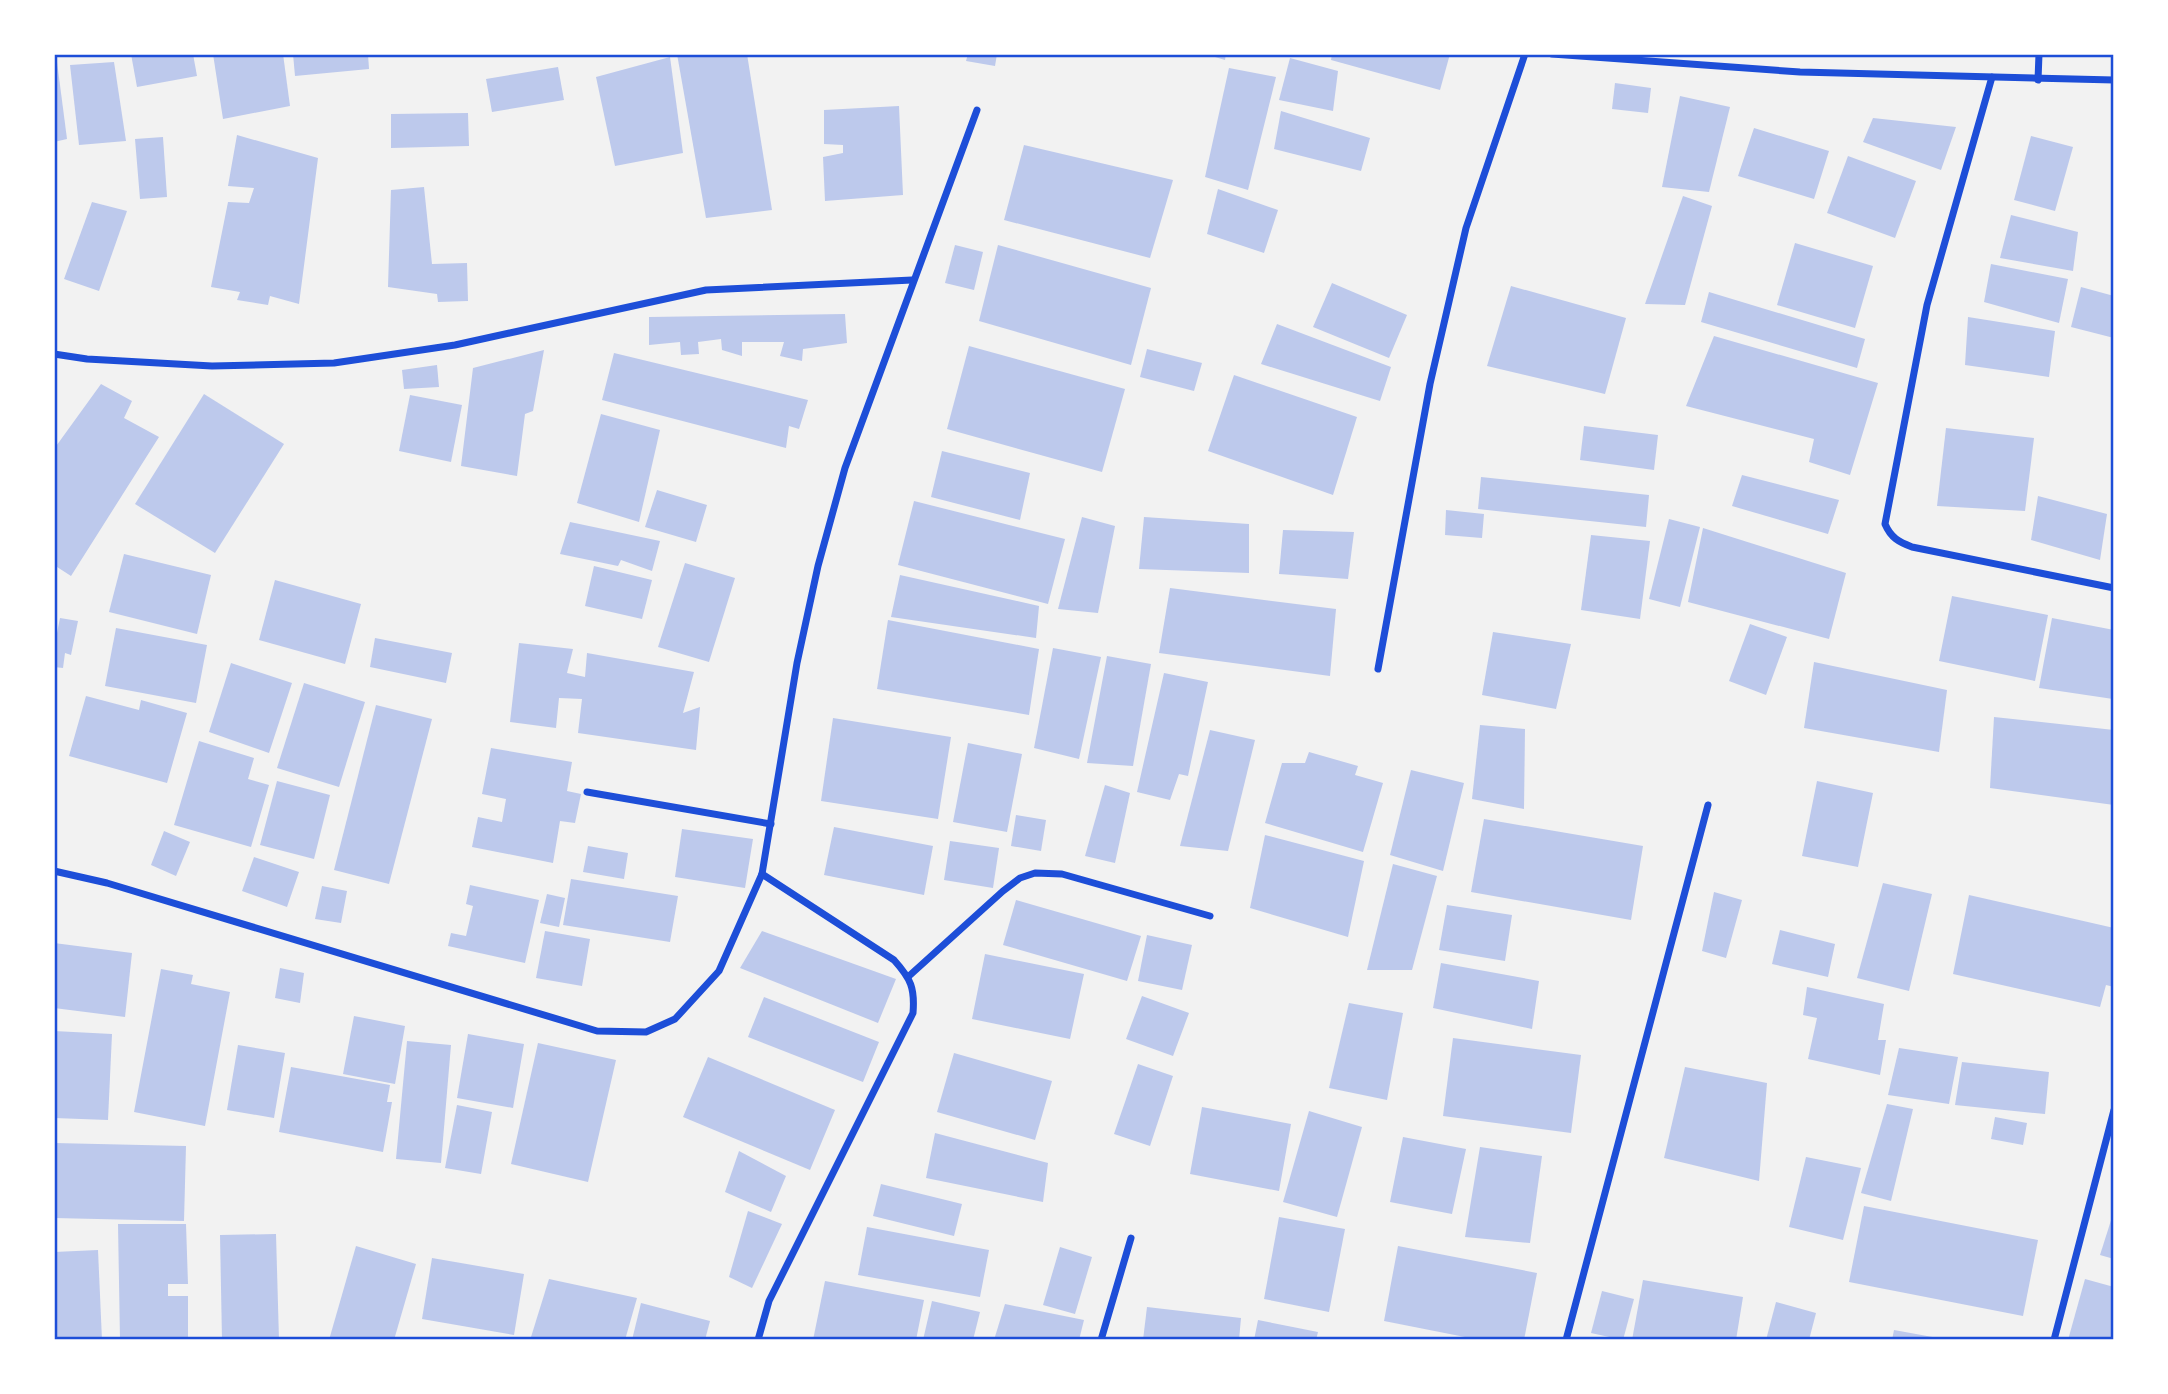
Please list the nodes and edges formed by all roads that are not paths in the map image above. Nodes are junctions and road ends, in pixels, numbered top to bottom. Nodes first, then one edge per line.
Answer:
1 (1525, 54) edge
2 (1552, 54) edge
3 (2039, 54) edge
4 (1992, 76) junction
5 (2038, 80) junction
6 (2114, 80) edge
7 (977, 110) dead end
8 (912, 280) junction
9 (54, 354) edge
10 (2114, 588) edge
11 (1378, 669) dead end
12 (587, 792) dead end
13 (1708, 805) dead end
14 (771, 824) junction
15 (54, 871) edge
16 (762, 874) junction
17 (1210, 916) dead end
18 (909, 976) junction
19 (2114, 1110) edge
20 (1130, 1238) dead end
21 (758, 1340) edge
22 (1101, 1340) edge
23 (1566, 1340) edge
24 (2054, 1340) edge

1 - 11 street
2 - 4 street
3 - 5 street
4 - 5 street
4 - 10 street
5 - 6 street
7 - 8 street
8 - 9 street
8 - 14 street
12 - 14 street
13 - 23 street
14 - 16 street
15 - 16 street
16 - 18 street
17 - 18 street
18 - 21 street
19 - 24 street
20 - 22 street

